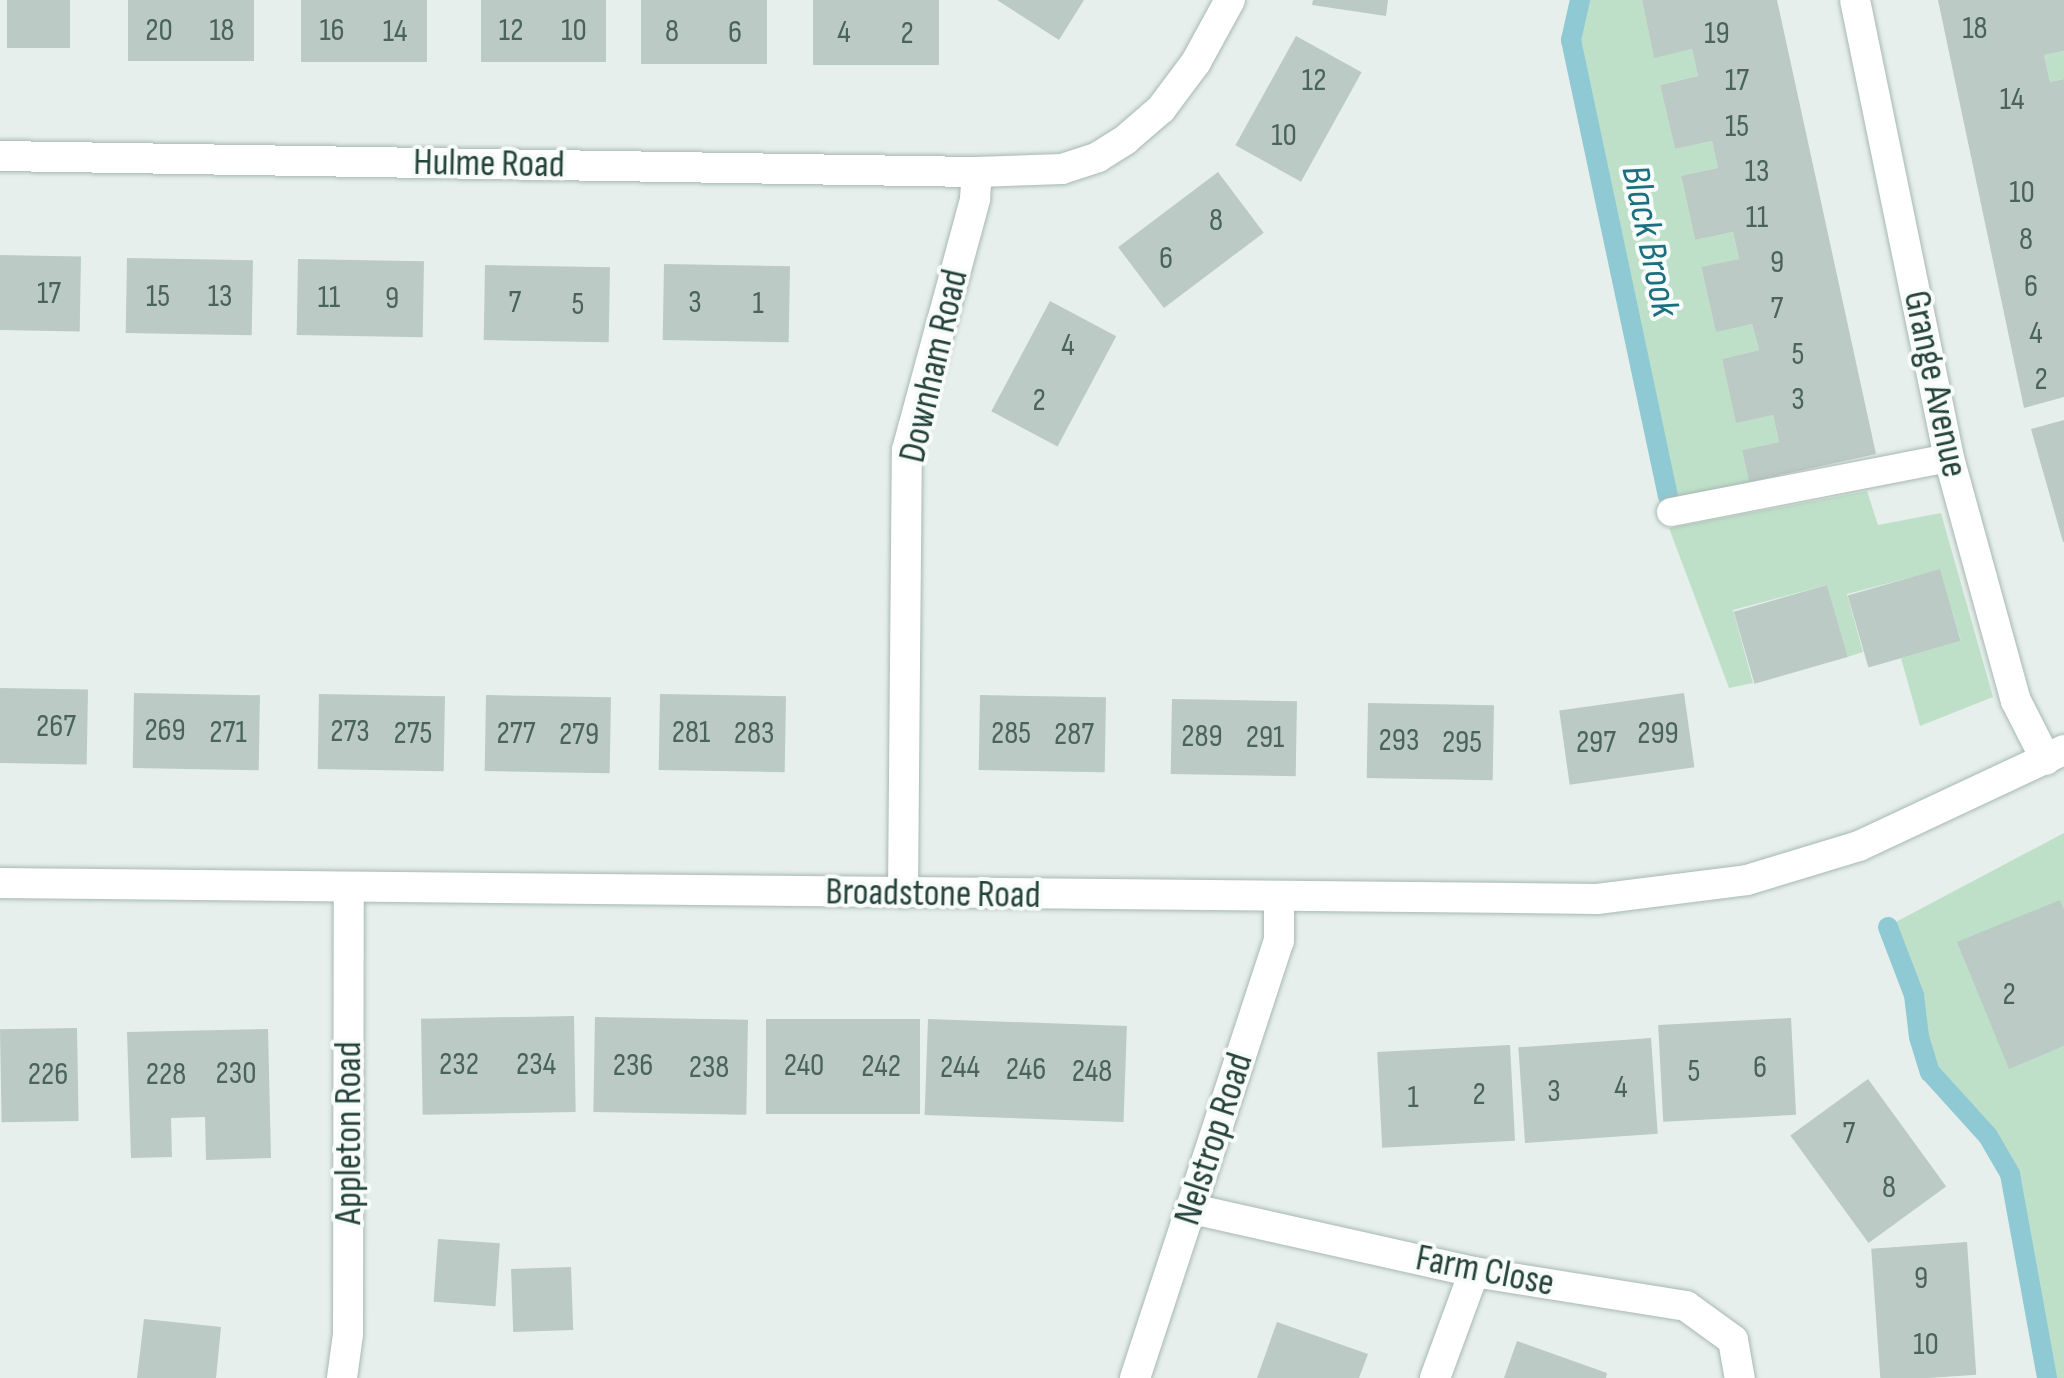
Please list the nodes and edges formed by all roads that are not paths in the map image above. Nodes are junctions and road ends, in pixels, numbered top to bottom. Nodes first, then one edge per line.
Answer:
1 (1230, 0) edge
2 (1855, 0) edge
3 (0, 156) edge
4 (977, 172) junction
5 (1949, 458) junction
6 (1671, 512) dead end
7 (2055, 755) edge
8 (0, 883) edge
9 (349, 888) junction
10 (903, 893) junction
11 (1279, 898) junction
12 (1192, 1208) junction
13 (1474, 1272) junction
14 (342, 1378) edge
15 (1135, 1378) edge
16 (1434, 1378) edge
17 (1740, 1378) edge

1 - 4 street
2 - 5 street, Grange Avenue
3 - 4 street, Hulme Road
4 - 10 street, Downham Road
5 - 6 lane
5 - 7 street, Grange Avenue
7 - 11 street, Broadstone Road
8 - 9 street, Broadstone Road
9 - 10 street, Broadstone Road
9 - 14 street, Appleton Road
10 - 11 street, Broadstone Road
11 - 12 street, Nelstrop Road
12 - 13 street, Farm Close
12 - 15 street, Nelstrop Road
13 - 16 street
13 - 17 street, Farm Close

